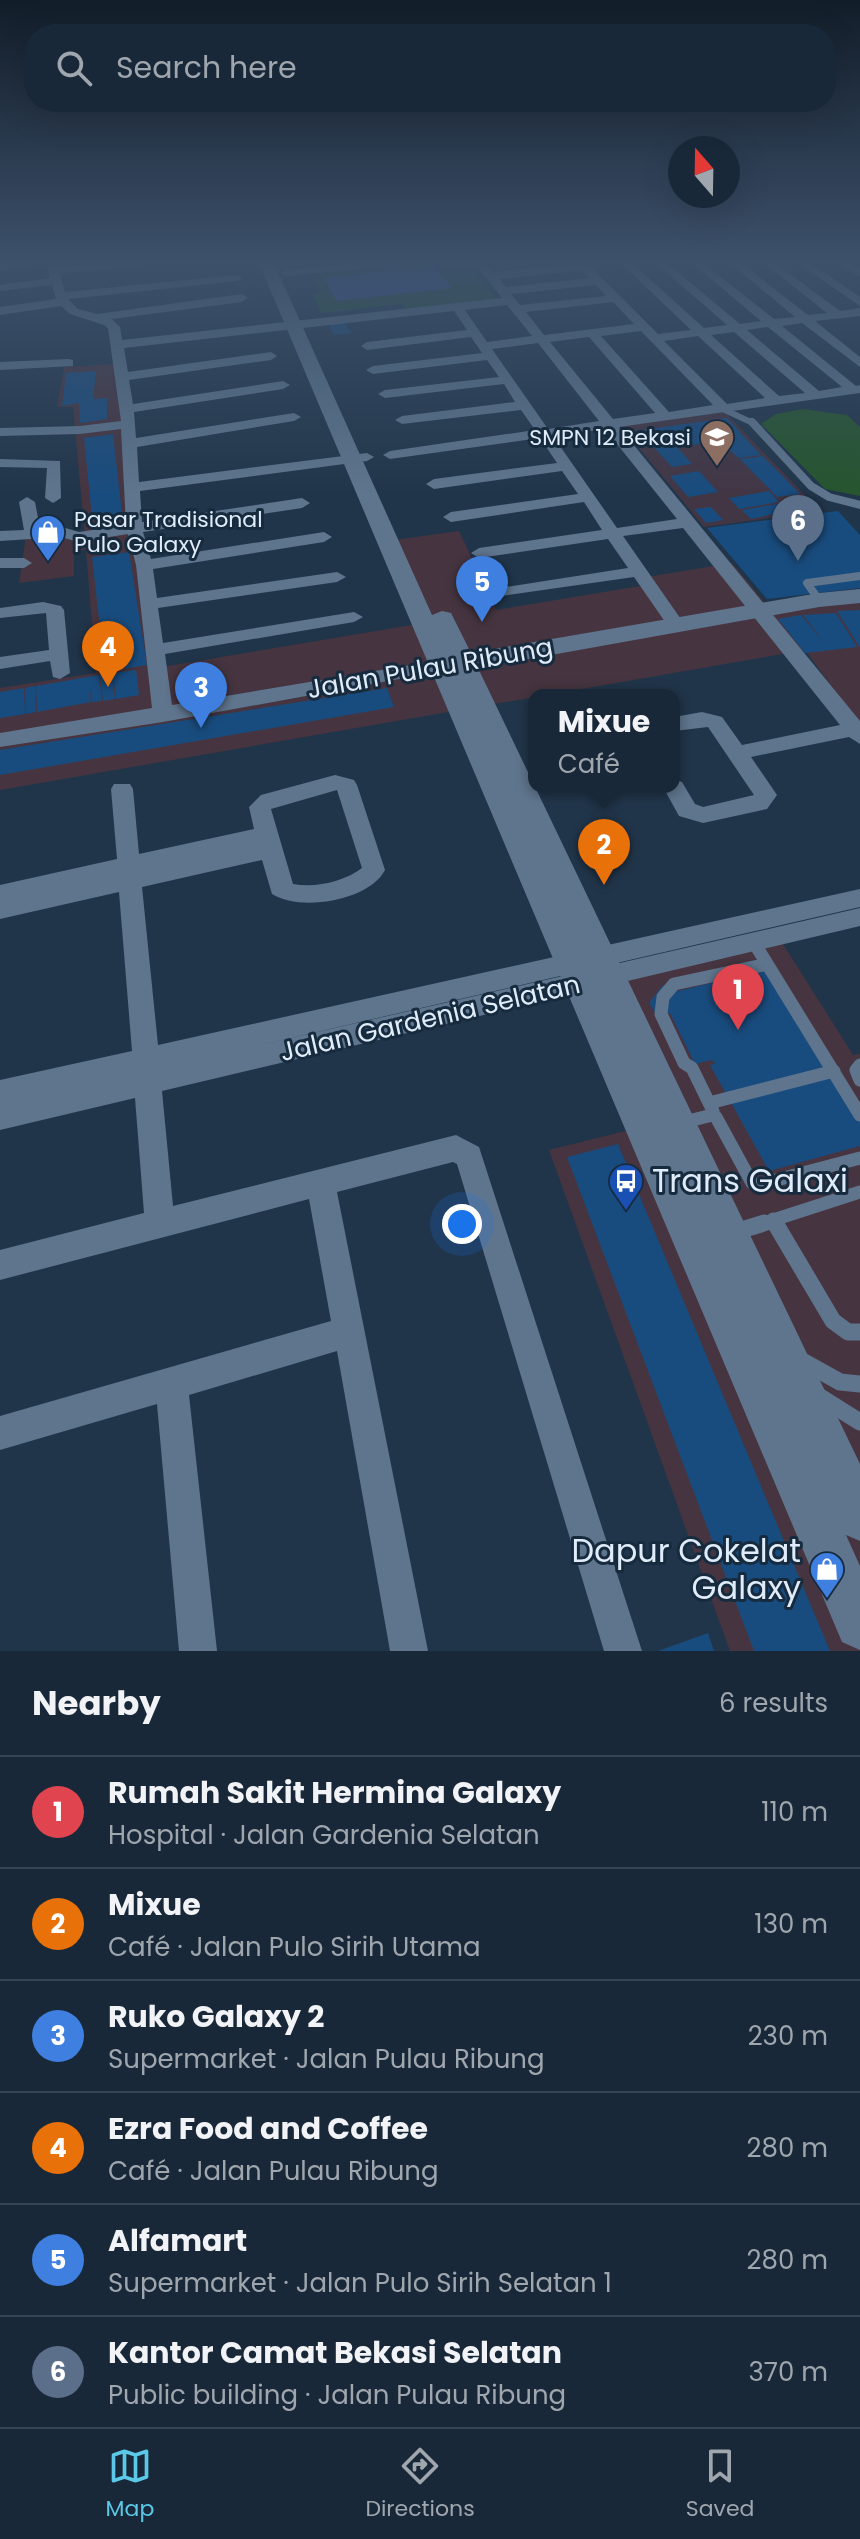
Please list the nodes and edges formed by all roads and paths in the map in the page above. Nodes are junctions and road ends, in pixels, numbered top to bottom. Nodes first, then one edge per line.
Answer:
1 (115, 340) edge
2 (159, 340) edge
3 (309, 340) edge
4 (480, 340) edge
5 (532, 340) edge
6 (543, 340) edge
7 (598, 340) edge
8 (657, 340) edge
9 (710, 340) edge
10 (751, 340) edge
11 (791, 340) edge
12 (830, 340) edge
13 (115, 345) junction
14 (483, 345) junction
15 (367, 346) dead end
16 (271, 356) dead end
17 (68, 363) dead end
18 (860, 363) edge
19 (0, 366) edge
20 (373, 370) dead end
21 (122, 377) junction
22 (507, 380) junction
23 (283, 385) dead end
24 (856, 390) edge
25 (385, 394) dead end
26 (816, 395) junction
27 (776, 401) junction
28 (524, 405) junction
29 (725, 410) junction
30 (127, 417) junction
31 (294, 417) dead end
32 (667, 418) junction
33 (402, 420) dead end
34 (611, 425) junction
35 (0, 432) edge
36 (544, 434) junction
37 (127, 444) junction
38 (369, 457) junction
39 (0, 463) edge
40 (566, 466) junction
41 (434, 484) dead end
42 (133, 487) junction
43 (588, 497) junction
44 (53, 498) dead end
45 (27, 502) dead end
46 (302, 503) dead end
47 (860, 505) edge
48 (451, 517) dead end
49 (688, 522) junction
50 (134, 528) junction
51 (33, 533) junction
52 (613, 533) junction
53 (0, 536) edge
54 (324, 537) dead end
55 (479, 553) dead end
56 (0, 563) edge
57 (24, 563) dead end
58 (144, 565) junction
59 (639, 571) junction
60 (860, 576) edge
61 (337, 577) dead end
62 (493, 594) dead end
63 (860, 596) edge
64 (819, 600) junction
65 (149, 604) junction
66 (759, 611) junction
67 (0, 613) edge
68 (354, 617) dead end
69 (676, 625) junction
70 (153, 650) junction
71 (0, 663) edge
72 (451, 665) junction
73 (163, 715) junction
74 (680, 723) edge
75 (858, 733) edge
76 (0, 740) edge
77 (741, 757) junction
78 (122, 789) dead end
79 (677, 793) edge
80 (267, 843) junction
81 (130, 875) junction
82 (0, 894) edge
83 (860, 898) edge
84 (0, 910) edge
85 (860, 917) edge
86 (759, 950) junction
87 (590, 970) junction
88 (629, 1054) junction
89 (860, 1065) edge
90 (147, 1071) junction
91 (834, 1071) junction
92 (860, 1080) edge
93 (0, 1092) edge
94 (699, 1114) junction
95 (860, 1115) edge
96 (0, 1117) edge
97 (860, 1158) edge
98 (321, 1183) junction
99 (860, 1192) edge
100 (773, 1219) junction
101 (160, 1223) junction
102 (730, 1233) junction
103 (0, 1265) edge
104 (348, 1332) junction
105 (860, 1332) edge
106 (782, 1349) junction
107 (171, 1383) junction
108 (860, 1384) edge
109 (799, 1386) junction
110 (860, 1422) edge
111 (0, 1433) edge
112 (860, 1517) edge
113 (860, 1624) edge
114 (198, 1651) edge
115 (409, 1651) edge
116 (623, 1651) edge

1 - 13 street
2 - 13 street
3 - 38 main road
4 - 14 street
5 - 14 street
6 - 34 street
7 - 32 street
8 - 29 street
9 - 27 street
10 - 26 street
11 - 24 street
12 - 18 street
13 - 21 street
14 - 15 street
14 - 20 street
14 - 22 street
16 - 21 street
17 - 19 street
21 - 30 street
22 - 25 street
22 - 28 street
23 - 30 street
24 - 26 street
26 - 27 street
27 - 29 street
28 - 33 street
28 - 36 street
29 - 32 street
29 - 47 lane
30 - 35 street
30 - 37 street
31 - 37 street
32 - 34 street
34 - 36 street
34 - 49 street
36 - 38 street
36 - 40 street
37 - 42 street
38 - 42 street
38 - 72 main road
39 - 44 street
40 - 41 street
40 - 43 street
42 - 50 street
43 - 48 street
43 - 52 street
45 - 51 street
46 - 50 street
49 - 52 street
49 - 66 street
50 - 51 street
50 - 58 street
51 - 53 street
52 - 55 street
52 - 59 street
54 - 58 street
56 - 57 street
58 - 65 street
59 - 62 street
59 - 69 street
60 - 64 lane
61 - 65 street
63 - 64 main road, Jalan Pulau Ribung
64 - 66 main road, Jalan Pulau Ribung
65 - 70 street
66 - 69 main road, Jalan Pulau Ribung
66 - 75 street
67 - 71 street
68 - 70 street
69 - 72 main road, Jalan Pulau Ribung
70 - 73 street
72 - 73 street, Jalan Pulau Ribung
72 - 87 main road
73 - 76 street, Jalan Pulau Ribung
74 - 77 street
75 - 77 street
77 - 79 street
78 - 81 street
80 - 80 street
80 - 81 street
81 - 82 street
81 - 84 street
81 - 90 street
83 - 87 street
85 - 86 street, Jalan Gardenia Selatan
86 - 87 street, Jalan Gardenia Selatan
86 - 91 lane
86 - 94 lane
87 - 88 main road
87 - 90 street, Jalan Gardenia Selatan
88 - 94 main road
88 - 113 main road
89 - 92 lane
90 - 93 street
90 - 96 street, Jalan Gardenia Selatan
90 - 101 street
91 - 94 lane
91 - 95 lane
94 - 97 lane
94 - 102 main road
98 - 101 street
98 - 104 street
98 - 116 street
99 - 100 lane
100 - 102 lane
100 - 105 lane
101 - 103 street
102 - 106 main road
104 - 107 street
104 - 115 street
106 - 108 lane
106 - 109 main road
107 - 111 street
107 - 114 street
109 - 110 lane
109 - 112 main road

